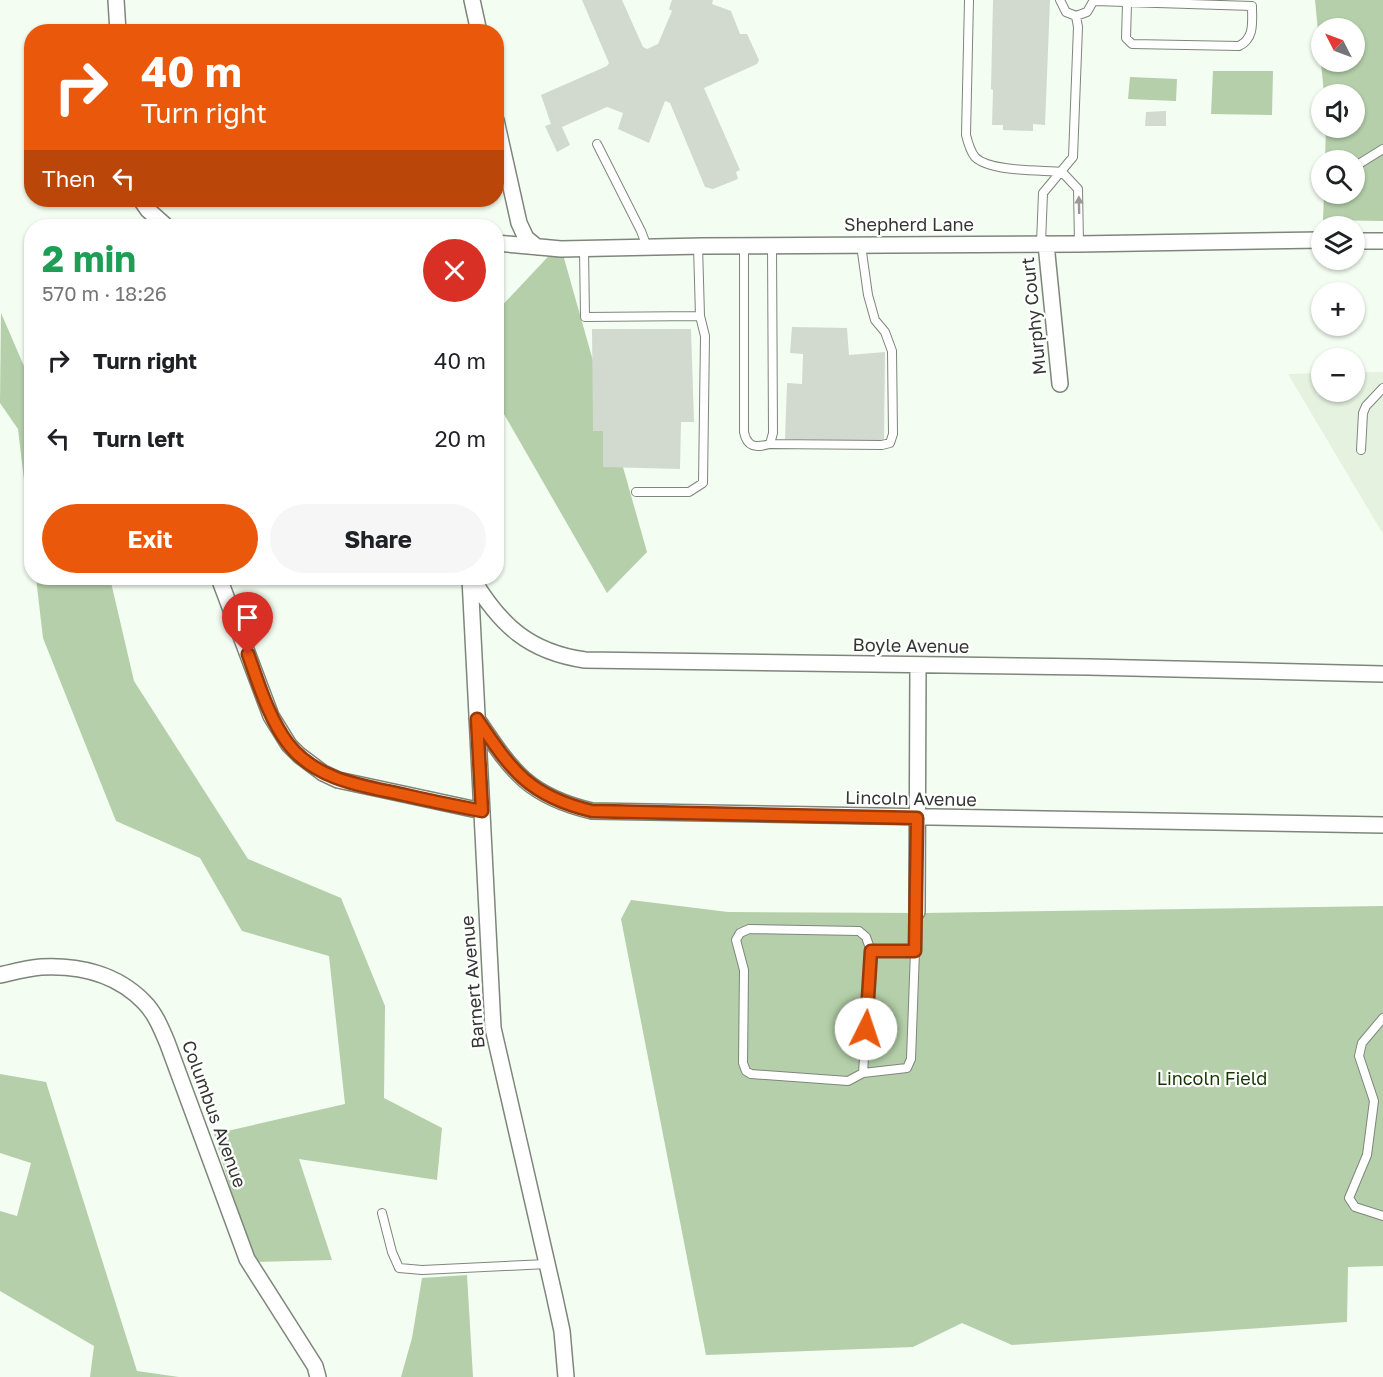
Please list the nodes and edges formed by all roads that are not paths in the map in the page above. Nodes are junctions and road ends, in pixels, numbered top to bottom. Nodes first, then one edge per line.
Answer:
1 (116, 0) edge
2 (472, 0) edge
3 (969, 0) edge
4 (1060, 0) edge
5 (1094, 1) edge
6 (1252, 3) edge
7 (1127, 4) junction
8 (1076, 16) junction
9 (118, 24) edge
10 (477, 24) edge
11 (597, 144) dead end
12 (1383, 149) edge
13 (504, 155) edge
14 (1365, 160) edge
15 (1062, 172) junction
16 (146, 207) edge
17 (158, 219) edge
18 (1311, 240) edge
19 (1365, 241) edge
20 (1383, 241) edge
21 (1044, 243) junction
22 (504, 244) edge
23 (1079, 244) junction
24 (772, 245) junction
25 (861, 245) junction
26 (698, 246) junction
27 (744, 246) junction
28 (537, 247) junction
29 (648, 248) junction
30 (584, 249) junction
31 (700, 316) junction
32 (1060, 384) dead end
33 (1383, 388) edge
34 (770, 444) junction
35 (1361, 450) dead end
36 (636, 492) dead end
37 (222, 585) edge
38 (471, 585) edge
39 (476, 585) edge
40 (918, 666) junction
41 (1383, 674) edge
42 (477, 719) junction
43 (482, 811) junction
44 (917, 818) junction
45 (1383, 825) edge
46 (917, 912) joint
47 (871, 951) junction
48 (915, 951) junction
49 (0, 975) edge
50 (1383, 1018) edge
51 (863, 1073) junction
52 (382, 1213) dead end
53 (1383, 1216) edge
54 (547, 1264) junction
55 (318, 1377) edge
56 (566, 1377) edge

1 - 9 street
2 - 10 street
3 - 15 lane
4 - 8 lane
5 - 7 lane
5 - 8 lane
6 - 7 lane
6 - 7 lane
8 - 15 lane
11 - 29 lane
12 - 14 lane
13 - 28 street
15 - 21 lane
23 -> 15 lane
16 - 17 street
18 - 23 street, Shepherd Lane
19 - 20 street
21 - 23 street, Shepherd Lane
21 - 25 street, Shepherd Lane
21 - 32 street, Murphy Court
22 - 28 street, Shepherd Lane
24 - 25 street, Shepherd Lane
24 - 27 street, Shepherd Lane
24 - 34 lane
25 - 34 lane
26 - 27 street, Shepherd Lane
26 - 29 street, Shepherd Lane
26 - 31 lane
27 - 34 lane
28 - 30 street, Shepherd Lane
29 - 30 street, Shepherd Lane
30 - 31 lane
31 - 36 lane
33 - 35 lane
37 - 43 street
38 - 42 street, Barnert Avenue
39 - 40 street, Boyle Avenue
40 - 41 street, Boyle Avenue
40 - 44 street
42 - 43 street, Barnert Avenue
42 - 44 street, Lincoln Avenue
43 - 54 street, Barnert Avenue
44 - 45 street, Lincoln Avenue
44 - 46 street
46 - 48 lane
47 - 48 lane
47 - 51 lane
47 - 51 lane
48 - 51 lane
49 - 55 street, Columbus Avenue
50 - 53 lane
52 - 54 lane
54 - 56 street, Barnert Avenue

